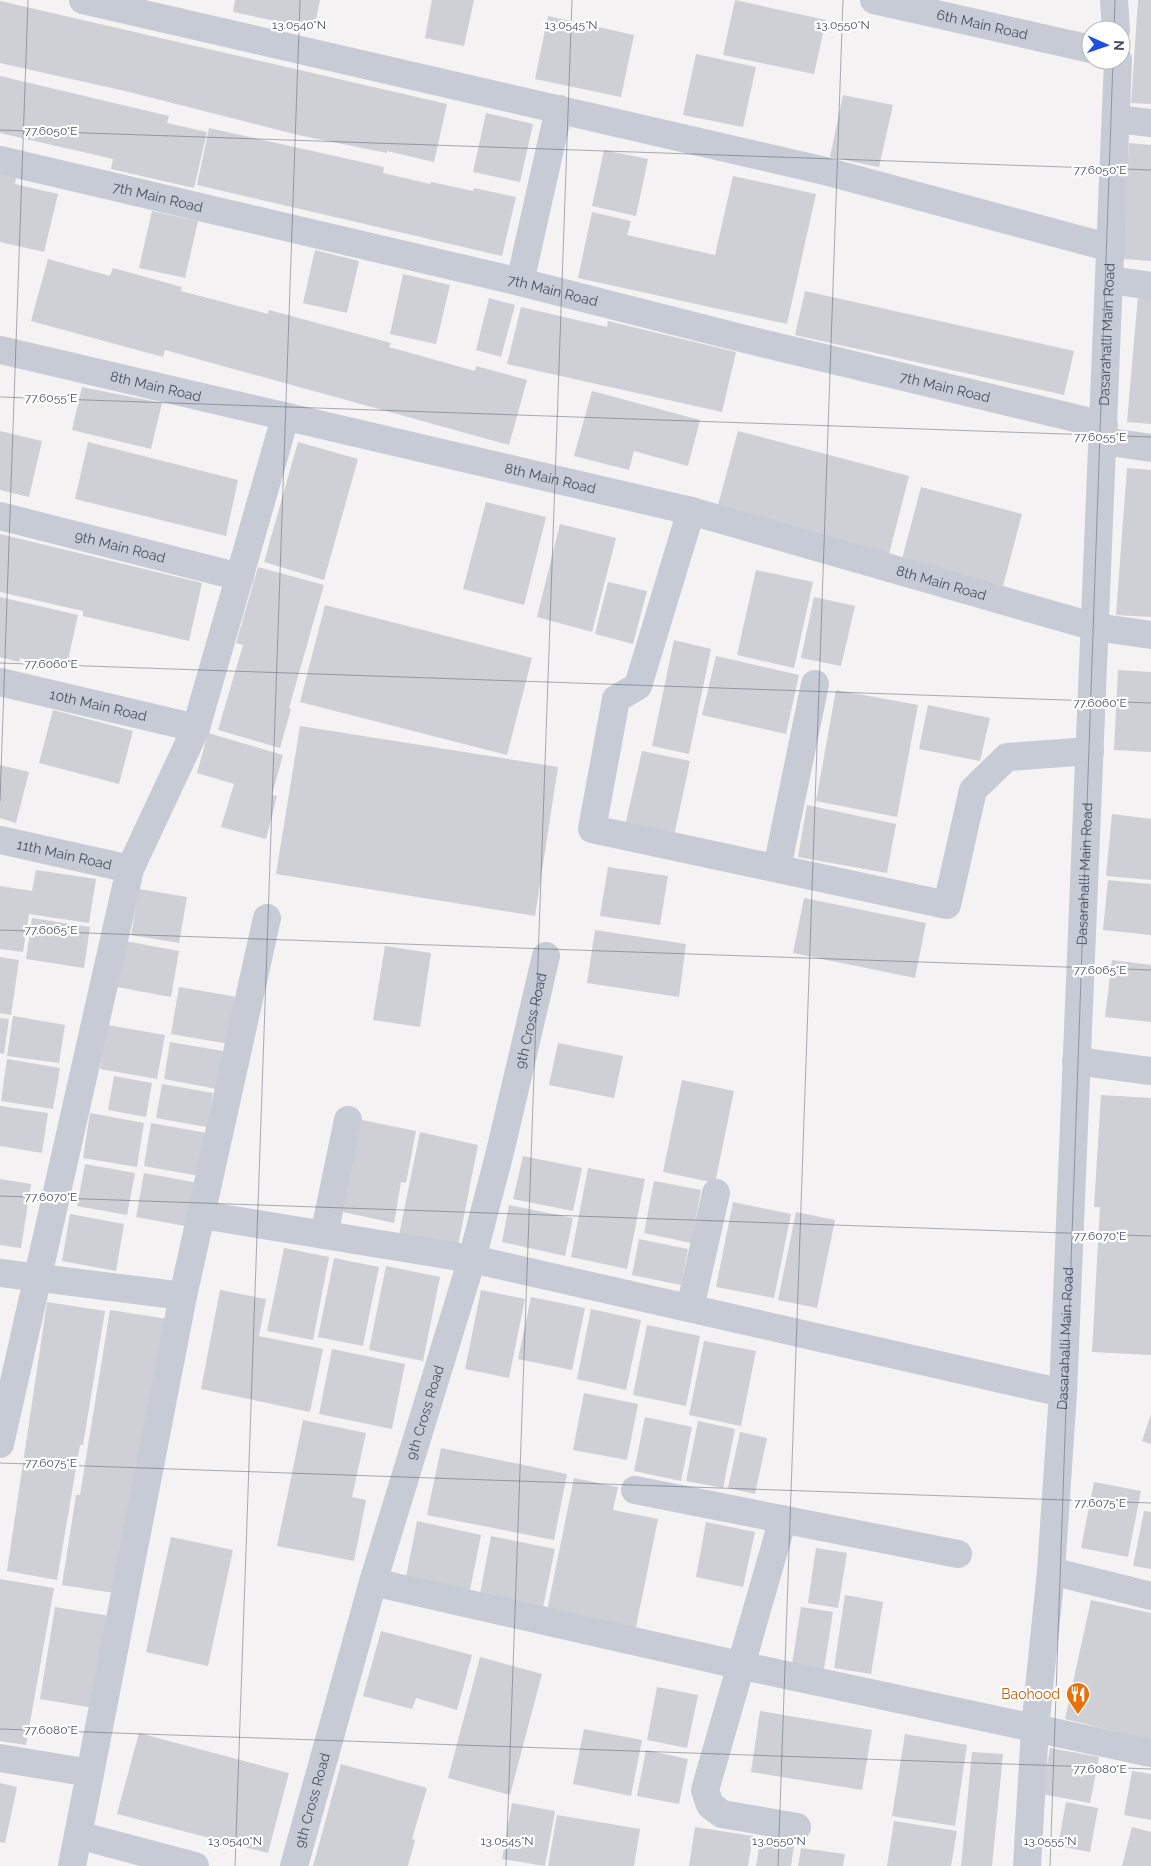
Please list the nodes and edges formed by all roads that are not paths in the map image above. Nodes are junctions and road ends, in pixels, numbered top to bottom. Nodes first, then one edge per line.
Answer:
1 (83, 0) edge
2 (874, 0) edge
3 (1114, 0) edge
4 (1115, 20) edge
5 (1081, 47) edge
6 (1118, 70) edge
7 (558, 109) junction
8 (1117, 119) junction
9 (1151, 123) edge
10 (0, 160) edge
11 (1111, 248) junction
12 (1110, 280) junction
13 (520, 282) junction
14 (1151, 286) edge
15 (0, 350) edge
16 (285, 418) junction
17 (1104, 433) junction
18 (1151, 448) edge
19 (691, 511) junction
20 (0, 516) edge
21 (240, 577) junction
22 (1095, 627) junction
23 (1151, 635) edge
24 (0, 682) edge
25 (815, 684) dead end
26 (196, 728) junction
27 (1090, 751) junction
28 (0, 840) edge
29 (777, 868) junction
30 (130, 869) junction
31 (267, 918) dead end
32 (546, 956) dead end
33 (1076, 1061) junction
34 (1151, 1071) edge
35 (348, 1120) dead end
36 (716, 1193) dead end
37 (202, 1215) junction
38 (324, 1235) junction
39 (472, 1259) junction
40 (0, 1273) edge
41 (38, 1278) junction
42 (183, 1296) junction
43 (690, 1308) junction
44 (1063, 1392) junction
45 (0, 1444) edge
46 (635, 1490) dead end
47 (783, 1519) junction
48 (958, 1554) dead end
49 (1051, 1571) junction
50 (373, 1582) junction
51 (1151, 1596) edge
52 (739, 1665) junction
53 (1035, 1728) junction
54 (1151, 1753) edge
55 (0, 1758) edge
56 (90, 1773) junction
57 (798, 1827) dead end
58 (78, 1835) junction
59 (72, 1866) edge
60 (195, 1866) edge
61 (294, 1866) edge
62 (1027, 1866) edge

1 - 7 street
2 - 5 street, 6th Main Road
3 - 4 street
6 - 8 street, Dasarahalli Main Road
7 - 11 street
7 - 13 street
8 - 9 street
8 - 11 street, Dasarahalli Main Road
10 - 13 street, 7th Main Road
11 - 12 street, Dasarahalli Main Road
12 - 14 street
12 - 17 street, Dasarahalli Main Road
13 - 17 street, 7th Main Road
15 - 16 street, 8th Main Road
16 - 19 street, 8th Main Road
16 - 21 street
17 - 18 street, 7th Main Road
17 - 22 street, Dasarahalli Main Road
19 - 22 street, 8th Main Road
19 - 29 street
20 - 21 street, 9th Main Road
21 - 26 street
22 - 23 street, 8th Main Road
22 - 27 street, Dasarahalli Main Road
24 - 26 street, 10th Main Road
25 - 29 street
26 - 30 street
27 - 29 street
27 - 33 street, Dasarahalli Main Road
28 - 30 street, 11th Main Road
30 - 41 street
31 - 37 street
32 - 39 street, 9th Cross Road
33 - 34 street
33 - 44 street, Dasarahalli Main Road
35 - 38 street
36 - 43 street
37 - 38 street
37 - 42 street
38 - 39 street
39 - 43 street
39 - 50 street, 9th Cross Road
40 - 41 street
41 - 42 street
41 - 45 street
42 - 56 street
43 - 44 street
44 - 49 street, Dasarahalli Main Road
46 - 47 street
47 - 48 street
47 - 52 street
49 - 51 street
49 - 53 street, Dasarahalli Main Road
50 - 52 street
50 - 61 street, 9th Cross Road
52 - 53 street
52 - 57 street
53 - 54 street
53 - 62 street, Dasarahalli Main Road
55 - 56 street
56 - 58 street
58 - 59 street
58 - 60 street

